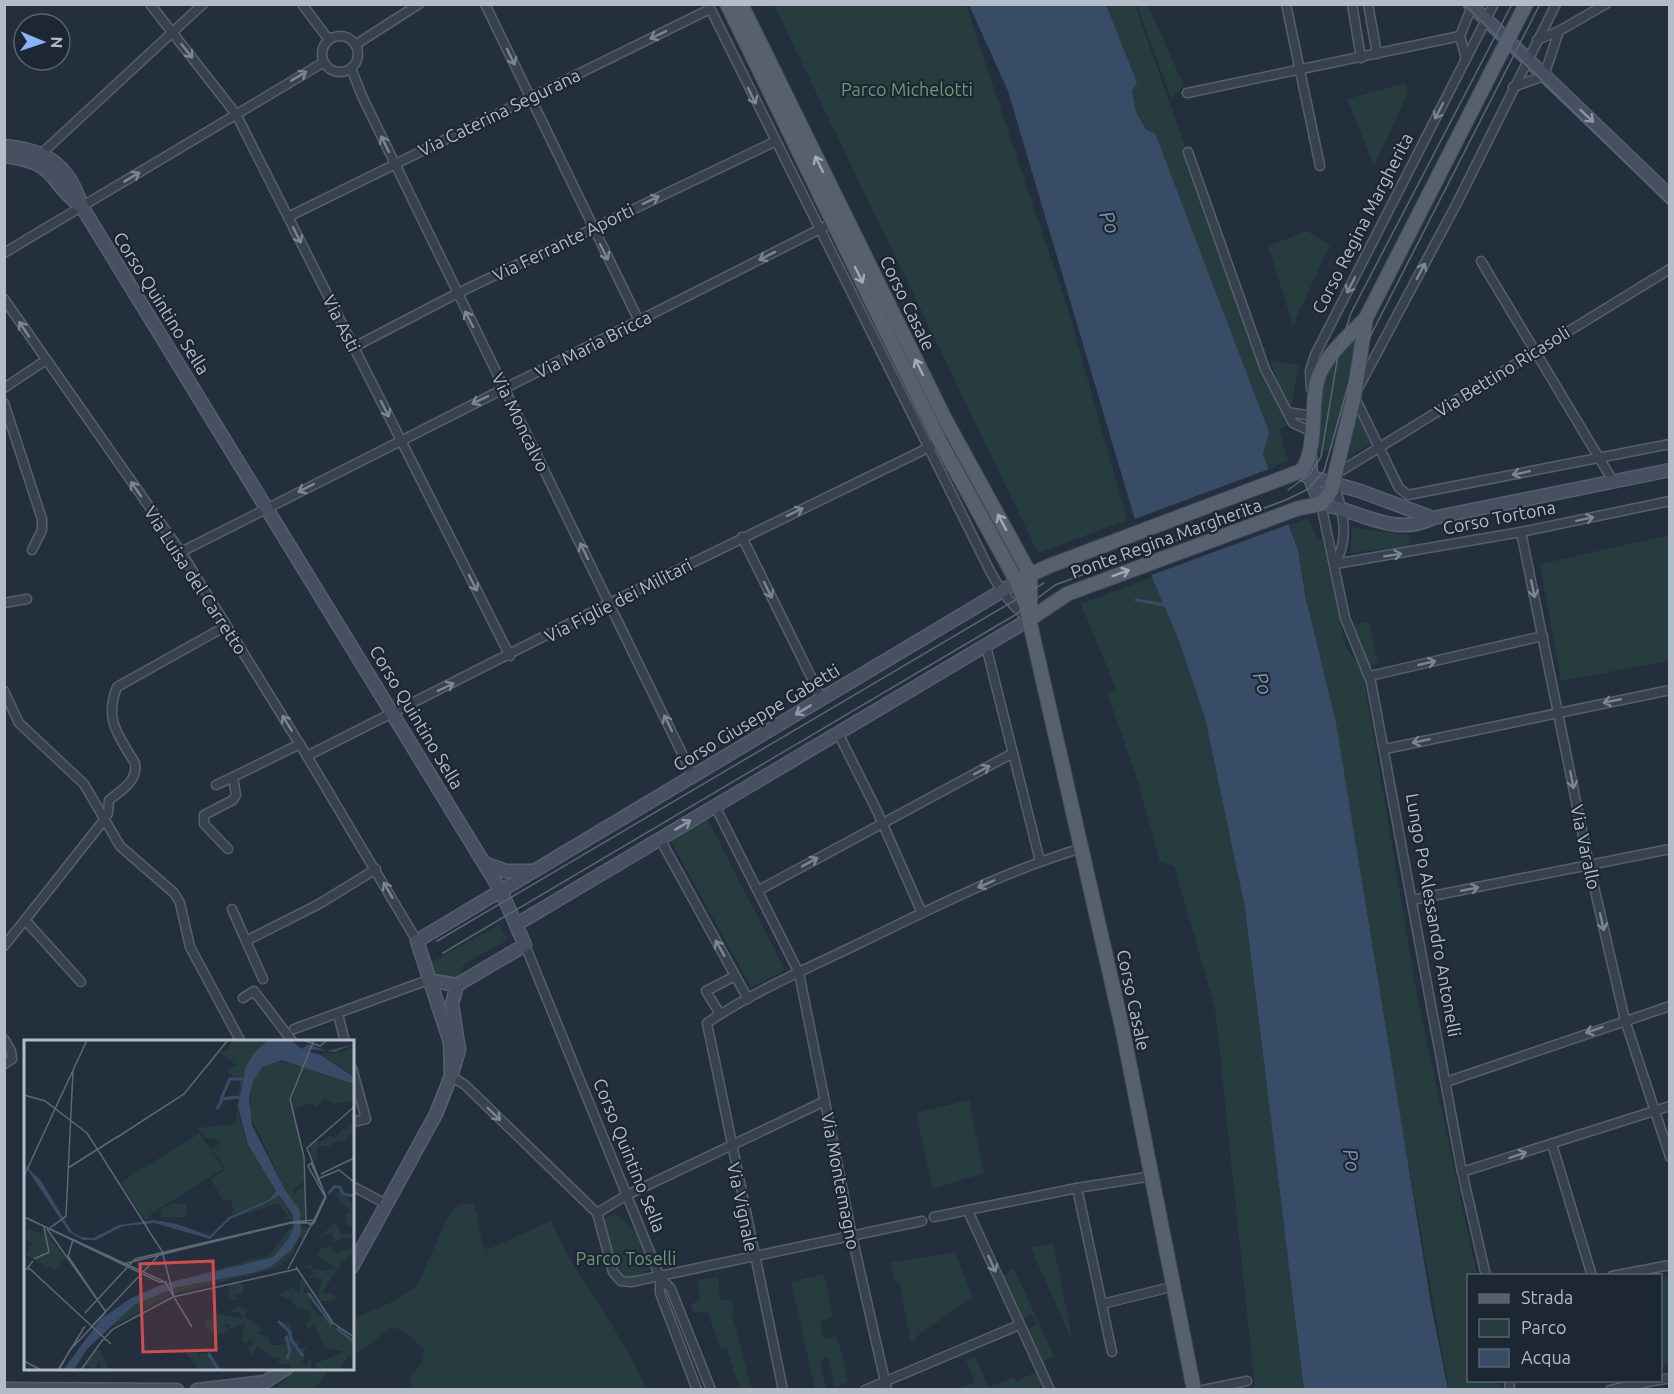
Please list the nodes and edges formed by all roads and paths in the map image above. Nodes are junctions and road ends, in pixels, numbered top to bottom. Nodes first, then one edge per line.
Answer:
1 (150, 4) edge
2 (204, 4) edge
3 (302, 4) edge
4 (418, 4) edge
5 (485, 4) edge
6 (727, 4) edge
7 (741, 4) edge
8 (1286, 4) edge
9 (1352, 4) edge
10 (1368, 4) edge
11 (1494, 4) edge
12 (1526, 4) edge
13 (1556, 4) edge
14 (1606, 4) edge
15 (1471, 5) edge
16 (709, 7) edge
17 (1486, 20) junction
18 (1370, 22) junction
19 (1354, 26) junction
20 (1559, 31) junction
21 (172, 32) junction
22 (1460, 36) junction
23 (329, 40) junction
24 (1508, 40) junction
25 (1537, 40) junction
26 (355, 45) junction
27 (1377, 54) junction
28 (1361, 58) junction
29 (1527, 58) junction
30 (1466, 59) junction
31 (324, 62) junction
32 (351, 68) junction
33 (1300, 71) junction
34 (1544, 76) junction
35 (1513, 87) junction
36 (1187, 93) dead end
37 (530, 97) junction
38 (236, 114) junction
39 (774, 142) junction
40 (4, 146) edge
41 (1188, 152) dead end
42 (42, 153) junction
43 (4, 156) edge
44 (394, 163) junction
45 (1320, 166) dead end
46 (1670, 196) edge
47 (82, 207) junction
48 (288, 217) junction
49 (839, 220) junction
50 (592, 228) junction
51 (819, 230) junction
52 (4, 253) edge
53 (1481, 261) dead end
54 (1670, 269) edge
55 (456, 294) junction
56 (4, 299) edge
57 (1366, 318) junction
58 (639, 321) junction
59 (354, 347) junction
60 (1535, 350) junction
61 (46, 360) junction
62 (4, 388) edge
63 (505, 388) junction
64 (1354, 396) junction
65 (4, 403) edge
66 (1287, 412) junction
67 (1312, 412) junction
68 (1310, 431) junction
69 (401, 440) junction
70 (1670, 444) edge
71 (935, 445) junction
72 (1380, 448) junction
73 (1310, 453) junction
74 (1599, 458) junction
75 (1670, 470) edge
76 (1311, 475) junction
77 (1335, 479) junction
78 (1284, 480) junction
79 (1613, 481) junction
80 (1670, 501) edge
81 (1321, 504) junction
82 (267, 507) junction
83 (1342, 509) junction
84 (1432, 518) junction
85 (1521, 532) junction
86 (742, 537) junction
87 (32, 550) dead end
88 (181, 552) junction
89 (1335, 564) junction
90 (1030, 574) junction
91 (1017, 582) junction
92 (1001, 592) junction
93 (27, 599) dead end
94 (4, 603) edge
95 (610, 603) junction
96 (1030, 619) junction
97 (226, 626) junction
98 (1543, 636) junction
99 (986, 646) junction
100 (510, 656) junction
101 (1370, 676) junction
102 (1670, 690) edge
103 (4, 691) edge
104 (822, 699) junction
105 (1558, 711) junction
106 (393, 712) junction
107 (838, 734) junction
108 (300, 744) junction
109 (1385, 749) junction
110 (1013, 753) junction
111 (307, 756) junction
112 (693, 776) junction
113 (232, 777) junction
114 (216, 785) dead end
115 (715, 806) junction
116 (104, 820) junction
117 (882, 823) junction
118 (660, 838) junction
119 (1082, 848) junction
120 (228, 849) dead end
121 (1670, 849) edge
122 (1040, 861) junction
123 (484, 863) junction
124 (1588, 865) junction
125 (376, 869) junction
126 (534, 871) junction
127 (759, 890) junction
128 (501, 891) junction
129 (1412, 900) junction
130 (232, 909) dead end
131 (922, 913) junction
132 (25, 920) junction
133 (517, 924) junction
134 (246, 941) junction
135 (417, 941) junction
136 (525, 945) junction
137 (4, 946) edge
138 (799, 973) junction
139 (735, 976) junction
140 (263, 979) dead end
141 (428, 980) junction
142 (81, 982) dead end
143 (457, 985) junction
144 (243, 998) dead end
145 (748, 999) junction
146 (1670, 1006) edge
147 (338, 1014) junction
148 (720, 1014) junction
149 (1625, 1020) junction
150 (294, 1029) dead end
151 (4, 1039) edge
152 (240, 1040) edge
153 (292, 1040) edge
154 (345, 1040) edge
155 (4, 1064) edge
156 (354, 1075) edge
157 (451, 1076) junction
158 (1446, 1082) junction
159 (825, 1101) junction
160 (1670, 1106) edge
161 (1655, 1111) junction
162 (354, 1122) edge
163 (1552, 1144) junction
164 (730, 1146) junction
165 (1670, 1157) edge
166 (1462, 1172) junction
167 (1153, 1176) junction
168 (354, 1187) edge
169 (1077, 1188) junction
170 (627, 1196) junction
171 (386, 1203) junction
172 (968, 1211) junction
173 (597, 1213) junction
174 (934, 1217) dead end
175 (922, 1221) dead end
176 (852, 1236) junction
177 (358, 1245) edge
178 (754, 1256) junction
179 (354, 1260) edge
180 (1670, 1265) edge
181 (1486, 1274) edge
182 (1592, 1274) edge
183 (1618, 1274) edge
184 (660, 1277) junction
185 (1175, 1286) junction
186 (1102, 1304) junction
187 (1020, 1325) junction
188 (1112, 1352) dead end
189 (284, 1370) edge
190 (1246, 1381) dead end
191 (1648, 1382) edge
192 (886, 1386) edge
193 (4, 1389) edge
194 (177, 1389) edge
195 (197, 1389) edge
196 (697, 1389) edge
197 (711, 1389) edge
198 (783, 1389) edge
199 (865, 1389) edge
200 (1050, 1389) edge
201 (1194, 1389) edge
202 (1203, 1389) edge
203 (1611, 1389) edge

1 - 21 street, Via Asti
2 - 21 street
3 - 23 street
4 - 26 street
5 -> 37 street
6 - 49 main road, Corso Casale
49 -> 7 main road, Corso Casale
8 - 33 street
9 - 19 street
10 - 18 street
11 - 17 street, Corso Regina Margherita
12 - 24 main road, Corso Regina Margherita
13 - 25 street, Corso Regina Margherita
14 - 20 street
15 - 17 street
15 - 22 street
16 -> 37 street, Via Caterina Segurana
16 -> 39 street, Corso Casale
17 - 24 street
17 - 30 street, Corso Regina Margherita
18 - 19 street
18 - 27 street
19 - 28 street
20 - 25 street
20 - 34 street
21 -> 38 street, Via Asti
21 - 42 street
22 - 27 street
22 - 30 street
23 - 26 street
23 - 31 street
24 - 29 street
24 - 57 main road, Corso Regina Margherita
25 - 29 street, Corso Regina Margherita
26 - 32 street
27 - 28 street
28 - 33 street
29 - 34 street
29 - 35 street, Corso Regina Margherita
30 -> 67 street, Corso Regina Margherita
31 - 32 street
38 -> 31 street
44 -> 32 street, Via Moncalvo
33 - 36 street
33 - 45 street
34 - 35 street
34 -> 46 street
64 -> 35 street, Corso Regina Margherita
37 - 44 street, Via Caterina Segurana
37 - 50 street
47 -> 38 street
38 - 48 street, Via Asti
50 -> 39 street, Via Ferrante Aporti
39 - 51 street, Corso Casale
40 - 42 street
41 - 66 street
42 - 47 street, Corso Quintino Sella
43 - 47 street, Corso Quintino Sella
44 - 48 street, Via Caterina Segurana
44 - 55 street, Via Moncalvo
47 - 52 street
47 - 82 street, Corso Quintino Sella
48 -> 59 street, Via Asti
49 - 51 street, Via Maria Bricca
49 -> 71 main road, Corso Casale
90 -> 49 main road, Corso Casale
50 - 55 street, Via Ferrante Aporti
50 -> 58 street
51 -> 58 street, Via Maria Bricca
51 - 71 street, Corso Casale
53 - 60 street
54 - 60 street, Via Bettino Ricasoli
55 - 59 street, Via Ferrante Aporti
63 -> 55 street, Via Moncalvo
61 -> 56 street, Via Luisa del Carretto
57 - 64 main road, Corso Regina Margherita
57 - 67 main road, Corso Regina Margherita
58 - 63 street, Via Maria Bricca
59 -> 69 street, Via Asti
60 - 72 street, Via Bettino Ricasoli
60 - 74 street
61 - 62 street
88 -> 61 street, Via Luisa del Carretto
63 -> 69 street, Via Maria Bricca
95 -> 63 street, Via Moncalvo
64 - 72 street
64 - 77 main road, Corso Regina Margherita
65 - 87 street
66 - 67 street
66 - 68 street
67 - 68 main road, Corso Regina Margherita
68 - 73 main road, Corso Regina Margherita
69 -> 82 street, Via Maria Bricca
69 -> 100 street, Via Asti
70 - 74 street
86 -> 71 street, Via Figlie dei Militari
71 - 91 main road, Corso Casale
71 - 92 street, Corso Casale
74 -> 72 street
72 - 77 street, Via Bettino Ricasoli
73 - 76 street, Lungo Po Alessandro Antonelli
73 - 78 main road, Ponte Regina Margherita
74 - 79 street
75 - 79 street, Corso Tortona
76 - 77 street, Corso Tortona
76 - 78 street, Corso Tortona
76 - 81 street, Lungo Po Alessandro Antonelli
77 - 81 main road, Corso Regina Margherita
77 - 83 street, Lungo Po Alessandro Antonelli
77 - 84 street, Corso Tortona
78 - 90 main road, Ponte Regina Margherita
79 - 84 street, Corso Tortona
85 -> 80 street, Corso Tortona
81 - 83 street, Corso Tortona
81 - 89 street, Lungo Po Alessandro Antonelli
96 -> 81 main road, Ponte Regina Margherita
82 - 88 street, Via Maria Bricca
82 - 106 street, Corso Quintino Sella
83 - 84 street, Corso Tortona
83 - 89 street, Lungo Po Alessandro Antonelli
89 -> 85 street, Corso Tortona
85 -> 98 street, Via Varallo
86 - 95 street, Via Figlie dei Militari
86 -> 104 street
88 - 97 street, Via Luisa del Carretto
89 - 101 street, Lungo Po Alessandro Antonelli
90 - 91 main road, Corso Giuseppe Gabetti
90 - 96 main road, Corso Casale
91 - 92 street, Corso Giuseppe Gabetti
91 - 96 main road, Corso Casale
92 - 96 street, Corso Casale
92 - 104 street, Corso Giuseppe Gabetti
93 - 94 street
95 - 100 street, Via Figlie dei Militari
112 -> 95 street, Via Moncalvo
96 - 99 street
96 - 119 main road, Corso Casale
108 -> 97 street, Via Luisa del Carretto
97 - 116 street
101 -> 98 street
98 - 105 street, Via Varallo
99 - 107 street
99 - 110 street
106 -> 100 street, Via Figlie dei Militari
101 - 109 street, Lungo Po Alessandro Antonelli
102 -> 105 street
103 - 116 street
104 -> 112 street, Corso Giuseppe Gabetti
105 -> 109 street
105 -> 124 street, Via Varallo
106 - 111 street, Via Figlie dei Militari
106 - 123 street, Corso Quintino Sella
107 - 115 street
107 - 117 street
108 - 111 street, Via Luisa del Carretto
108 - 113 street
109 - 129 street, Lungo Po Alessandro Antonelli
117 -> 110 street
110 - 122 street
111 - 125 street, Via Luisa del Carretto
112 - 126 street, Corso Giuseppe Gabetti
113 - 114 street
113 - 120 street
118 -> 115 street
115 - 127 street, Via Montemagno
116 - 132 street
116 - 152 street
127 -> 117 street
117 - 131 street
118 - 133 street
139 -> 118 street
119 - 122 street
119 - 167 main road, Corso Casale
121 - 124 street
122 -> 131 street
123 - 126 street
123 - 128 street, Corso Quintino Sella
129 -> 124 street
124 -> 149 street, Via Varallo
125 - 134 street
135 -> 125 street, Via Luisa del Carretto
126 - 128 street, Corso Giuseppe Gabetti
127 - 138 street, Via Montemagno
128 - 133 street, Corso Quintino Sella
128 - 135 street, Corso Giuseppe Gabetti
129 - 158 street, Lungo Po Alessandro Antonelli
130 - 134 street
131 - 138 street
132 - 137 street
132 - 142 street
133 - 136 street, Corso Quintino Sella
134 - 140 street
135 - 141 street
136 - 143 street
136 - 170 street, Corso Quintino Sella
138 - 145 street
138 - 159 street, Via Montemagno
139 - 145 street
139 - 148 street
141 - 143 street
141 - 147 street
141 - 157 street
143 - 157 street
144 - 153 street
145 - 148 street
146 - 149 street
147 - 150 street
147 - 154 street
148 - 164 street, Via Vignale
149 -> 158 street
149 - 161 street, Via Varallo
151 - 155 street
156 - 162 street
157 - 171 street
157 -> 173 street
158 - 166 street, Lungo Po Alessandro Antonelli
159 - 164 street
159 - 176 street, Via Montemagno
160 - 161 street
161 - 163 street
161 - 165 street, Via Varallo
166 -> 163 street
163 - 182 street
164 - 170 street
164 - 178 street, Via Vignale
166 - 181 street, Lungo Po Alessandro Antonelli
167 - 169 street
167 - 185 main road, Corso Casale
168 - 171 street
169 - 172 street
169 - 186 street
170 - 173 street
170 - 184 street, Corso Quintino Sella
171 - 177 street
172 - 174 street
172 -> 187 street
173 - 184 street
175 - 176 street
176 - 178 street
176 - 192 street, Via Montemagno
177 - 179 street
178 - 184 street
178 - 198 street, Via Vignale
180 - 183 street
184 - 196 street, Corso Quintino Sella
184 - 197 street, Corso Quintino Sella
185 - 186 street
185 - 201 main road, Corso Casale
186 - 188 street
187 - 192 street
187 - 200 street
189 - 195 street
190 - 202 street
191 - 203 street
192 - 199 street
193 - 194 street

